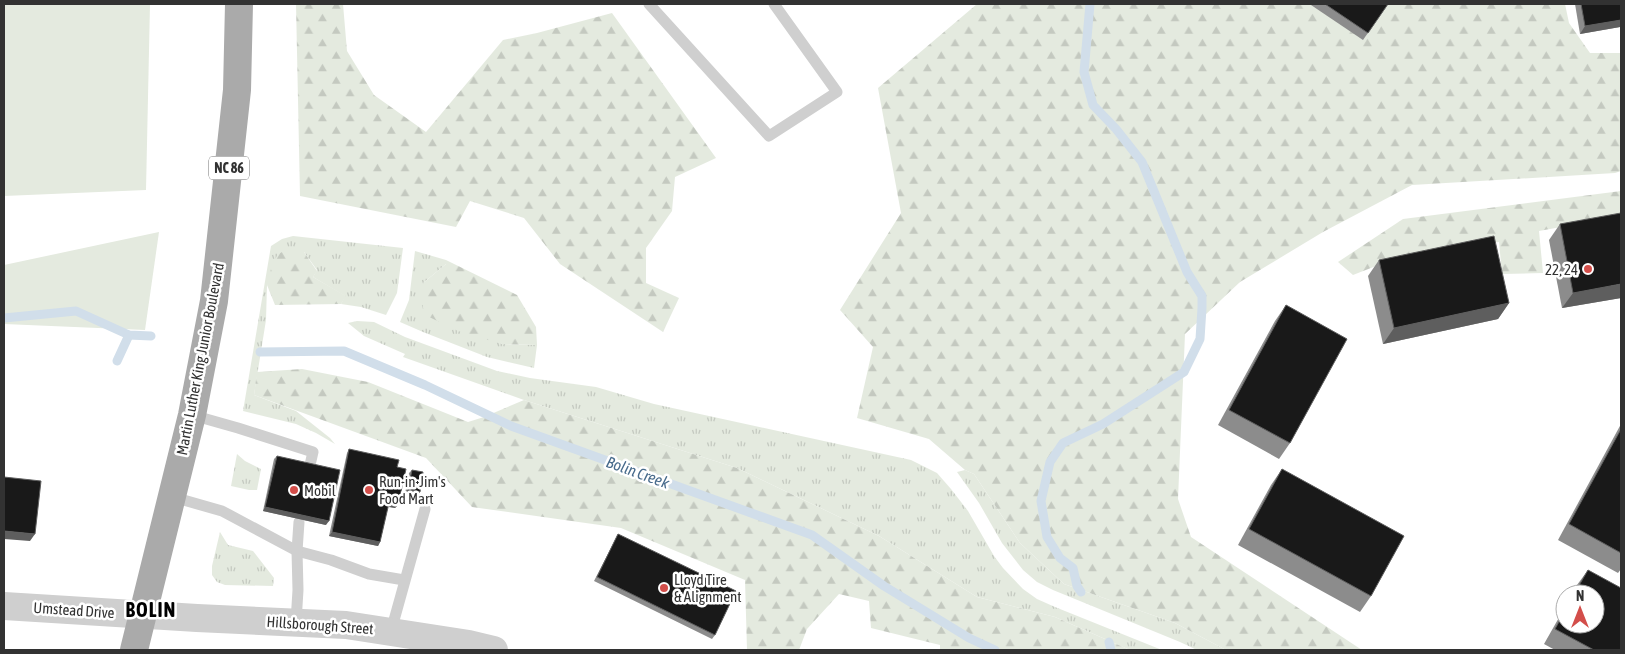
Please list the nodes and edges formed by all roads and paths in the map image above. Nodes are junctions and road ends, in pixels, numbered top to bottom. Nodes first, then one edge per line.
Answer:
1 (239, 4) edge
2 (649, 4) edge
3 (774, 4) edge
4 (192, 415) junction
5 (310, 465) edge
6 (173, 497) junction
7 (425, 509) dead end
8 (300, 522) edge
9 (297, 551) junction
10 (404, 580) junction
11 (4, 606) edge
12 (144, 614) junction
13 (296, 622) junction
14 (391, 631) junction
15 (134, 650) edge
16 (494, 650) edge

1 - 4 main road, Martin Luther King Junior Boulevard / NC 86
2 - 3 lane
4 - 5 lane
4 - 6 main road, Martin Luther King Junior Boulevard / NC 86
6 - 9 lane
6 - 12 main road, Martin Luther King Junior Boulevard / NC 86
7 - 10 lane
8 - 9 lane
9 - 10 lane
9 - 13 lane
10 - 14 lane
11 - 12 street, Umstead Drive
12 - 13 street, Hillsborough Street
12 - 15 main road, Martin Luther King Junior Boulevard / NC 86
13 - 14 street, Hillsborough Street
14 - 16 street, Hillsborough Street

